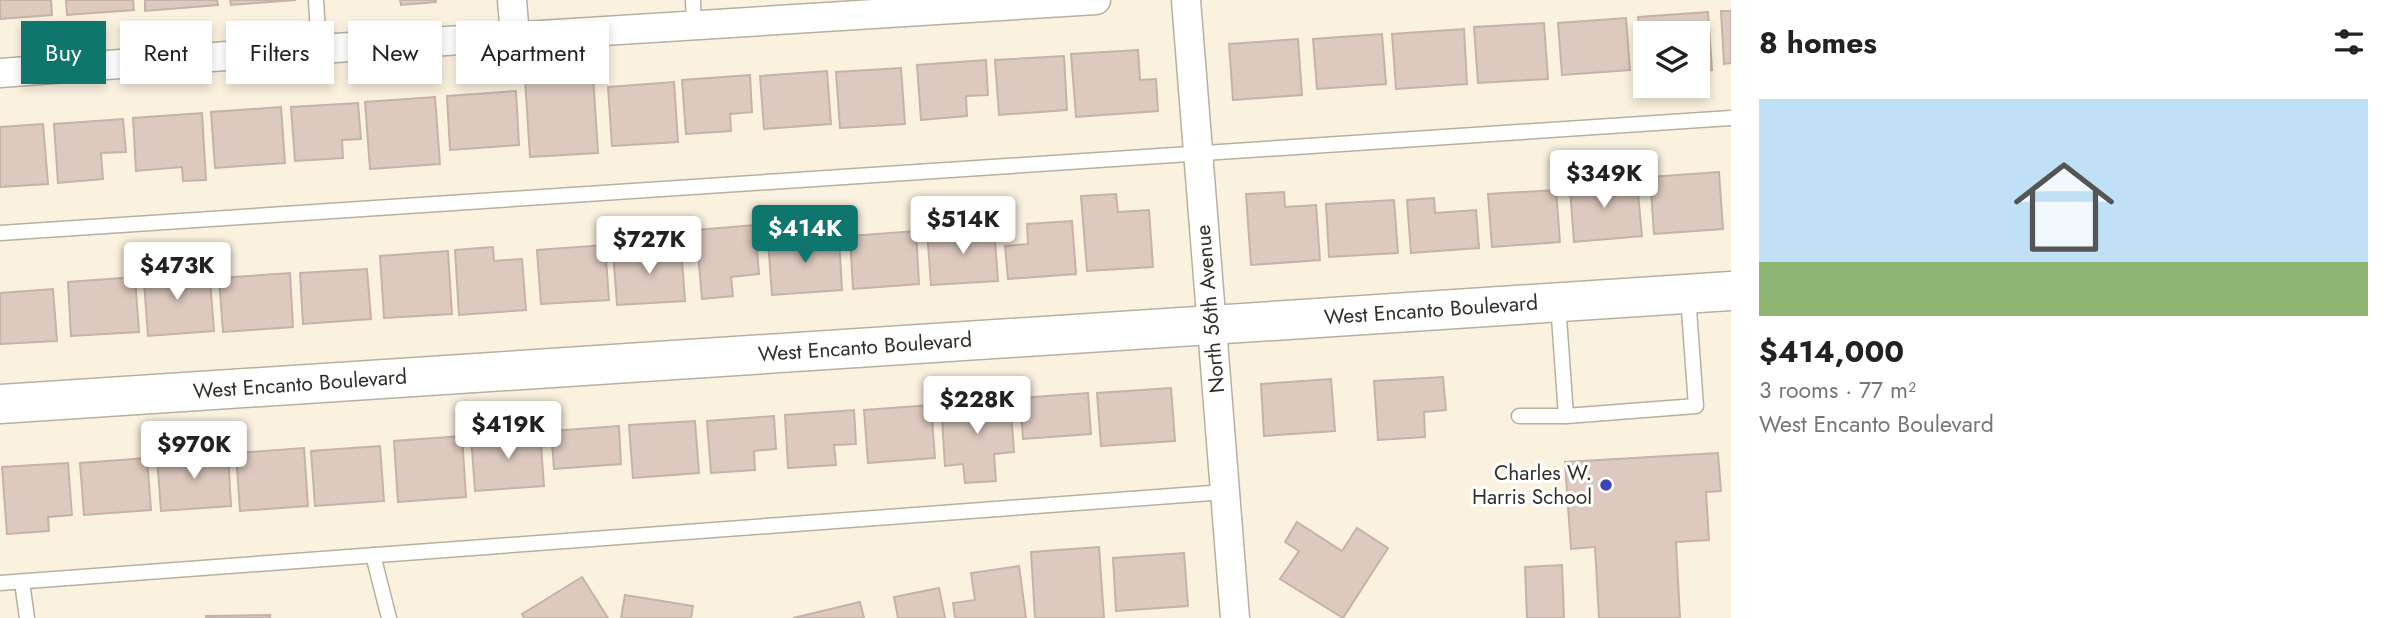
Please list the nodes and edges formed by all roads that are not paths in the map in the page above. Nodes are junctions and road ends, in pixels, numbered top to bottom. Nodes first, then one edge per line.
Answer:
1 (316, 0) edge
2 (512, 0) edge
3 (1096, 0) edge
4 (1185, 0) edge
5 (1024, 3) edge
6 (857, 8) edge
7 (693, 13) edge
8 (317, 21) edge
9 (514, 21) edge
10 (609, 24) edge
11 (456, 41) edge
12 (334, 48) edge
13 (226, 56) edge
14 (0, 73) edge
15 (1731, 118) edge
16 (1197, 153) junction
17 (0, 233) edge
18 (1731, 291) edge
19 (1688, 294) junction
20 (1558, 302) junction
21 (1210, 324) junction
22 (0, 404) edge
23 (1519, 416) dead end
24 (1566, 416) junction
25 (1225, 492) junction
26 (373, 555) junction
27 (22, 582) junction
28 (0, 583) edge
29 (27, 618) edge
30 (389, 618) edge
31 (1235, 618) edge

1 - 8 lane
2 - 9 street
3 - 5 street
4 - 16 street, North 56th Avenue
5 - 6 street
6 - 7 street
7 - 10 street
11 - 12 street
13 - 14 street
15 - 16 lane
16 - 17 lane
16 - 21 street, North 56th Avenue
18 - 19 street, West Encanto Boulevard
19 - 20 street, West Encanto Boulevard
19 - 24 lane
20 - 21 street, West Encanto Boulevard
20 - 24 lane
21 - 22 street, West Encanto Boulevard
21 - 25 street, North 56th Avenue
23 - 24 lane
25 - 26 lane
25 - 31 street, North 56th Avenue
26 - 27 lane
26 - 30 lane
27 - 28 lane
27 - 29 lane

